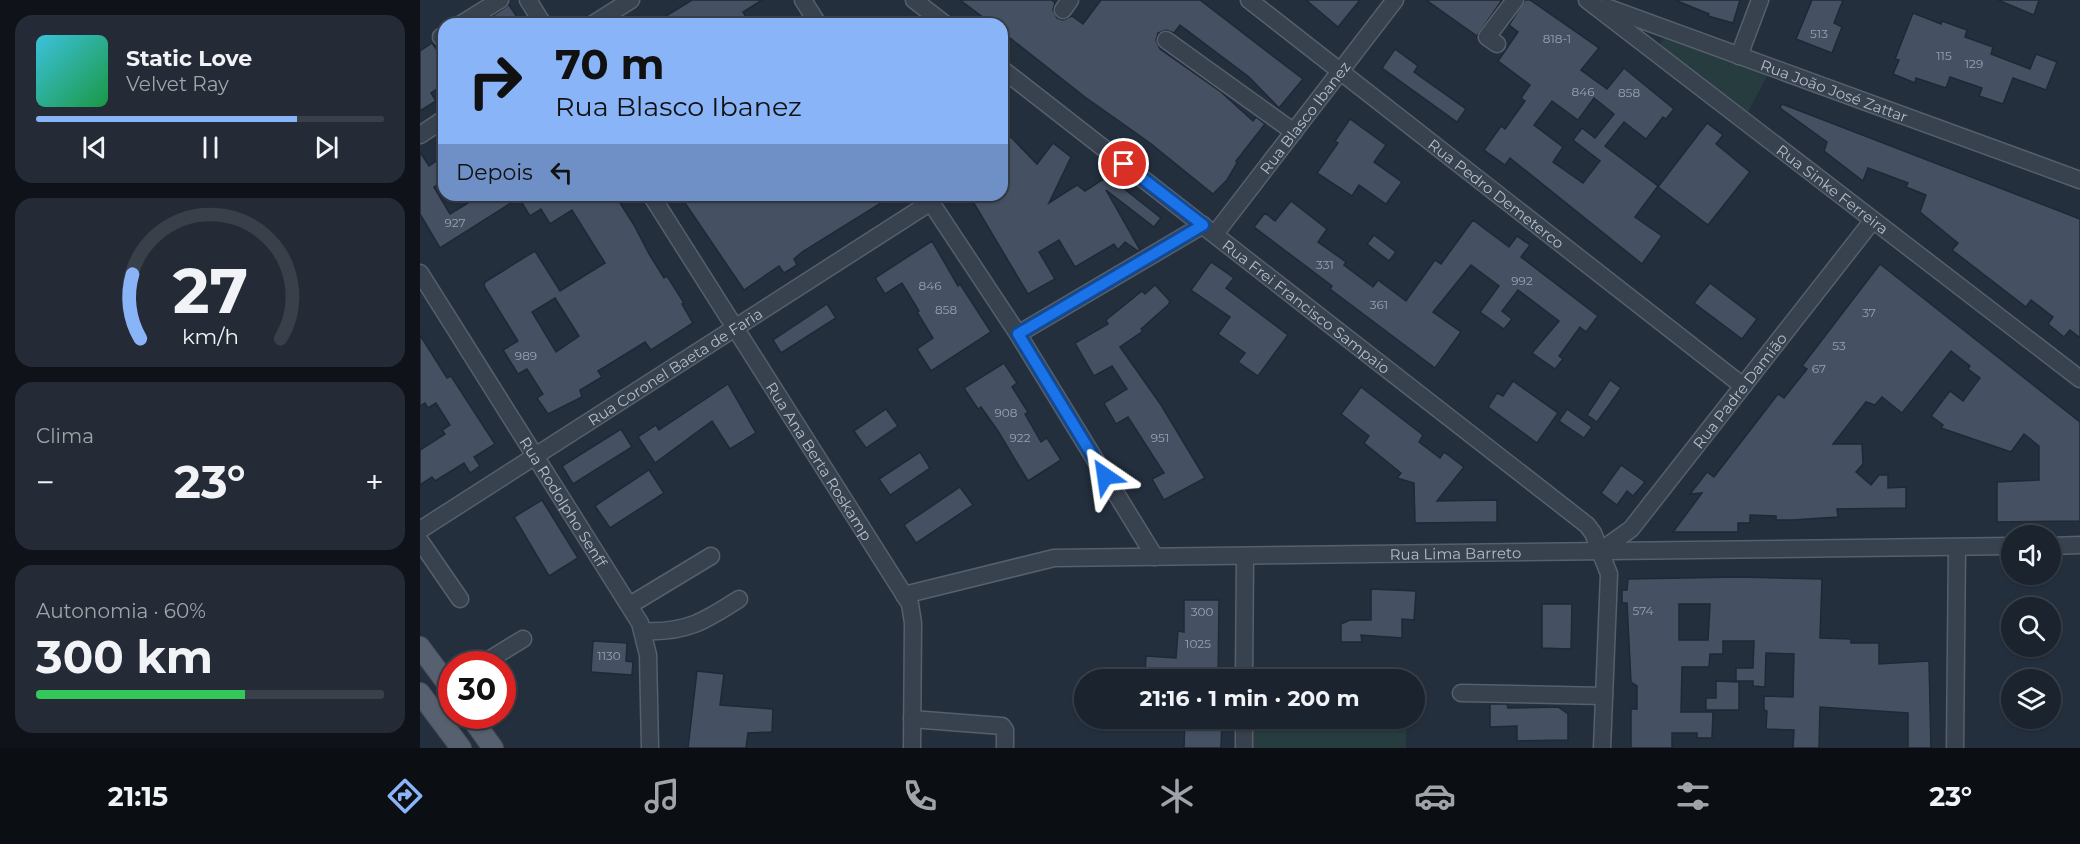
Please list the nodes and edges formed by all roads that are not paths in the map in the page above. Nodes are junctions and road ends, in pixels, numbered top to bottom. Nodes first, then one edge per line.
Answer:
1 (501, 0) edge
2 (528, 0) edge
3 (631, 0) edge
4 (803, 0) edge
5 (914, 0) edge
6 (1249, 0) edge
7 (1395, 0) edge
8 (1515, 0) edge
9 (1588, 0) edge
10 (1760, 0) edge
11 (471, 18) edge
12 (539, 18) edge
13 (602, 18) edge
14 (814, 18) edge
15 (937, 18) edge
16 (1166, 40) dead end
17 (1497, 44) dead end
18 (1739, 56) junction
19 (1340, 71) junction
20 (1008, 74) edge
21 (438, 123) edge
22 (1294, 132) junction
23 (420, 135) edge
24 (2080, 180) edge
25 (655, 201) edge
26 (926, 201) edge
27 (930, 201) edge
28 (1873, 220) junction
29 (1209, 230) junction
30 (420, 273) edge
31 (735, 328) junction
32 (1018, 334) junction
33 (2080, 379) edge
34 (1743, 386) junction
35 (536, 456) junction
36 (420, 530) edge
37 (420, 540) edge
38 (2001, 546) edge
39 (2061, 546) edge
40 (2080, 546) edge
41 (1957, 547) junction
42 (1599, 552) junction
43 (711, 556) dead end
44 (1245, 556) junction
45 (1155, 557) junction
46 (904, 595) junction
47 (460, 599) dead end
48 (740, 599) dead end
49 (630, 605) junction
50 (644, 631) junction
51 (523, 639) dead end
52 (420, 647) edge
53 (503, 651) edge
54 (1244, 669) edge
55 (438, 670) edge
56 (420, 693) edge
57 (1461, 693) dead end
58 (1604, 696) junction
59 (912, 719) junction
60 (480, 729) edge
61 (1244, 729) edge
62 (461, 748) edge
63 (494, 748) edge
64 (650, 748) edge
65 (912, 748) edge
66 (1005, 748) edge
67 (1244, 748) edge
68 (1602, 748) edge
69 (1955, 748) edge

1 - 11 street
2 - 12 street
3 - 13 street
4 - 14 street
5 - 15 street
6 - 19 street, Rua Pedro Demeterco
7 - 19 street, Rua Blasco Ibanez
8 - 17 street
9 - 18 street, Rua João José Zattar
9 - 28 street, Rua Sinke Ferreira
10 - 18 street
16 - 22 street
18 - 24 street, Rua João José Zattar
19 - 22 street, Rua Blasco Ibanez
19 - 34 street, Rua Pedro Demeterco
20 - 29 street, Rua Frei Francisco Sampaio
21 - 23 street
22 - 29 street, Rua Blasco Ibanez
25 - 31 street, Rua Ana Berta Roskamp
26 - 31 street, Rua Coronel Baeta de Faria
27 - 32 street
28 - 33 street, Rua Sinke Ferreira
28 - 34 street, Rua Padre Damião
29 - 32 street, Rua Blasco Ibanez
29 - 42 street, Rua Frei Francisco Sampaio
30 - 35 street, Rua Rodolpho Senff
31 - 35 street, Rua Coronel Baeta de Faria
31 - 46 street, Rua Ana Berta Roskamp
32 - 45 street
34 - 42 street, Rua Padre Damião
35 - 36 street, Rua Coronel Baeta de Faria
35 - 49 street, Rua Rodolpho Senff
37 - 47 street
38 - 41 street, Rua Lima Barreto
39 - 40 street
41 - 42 street, Rua Lima Barreto
41 - 69 street
42 - 44 street, Rua Lima Barreto
42 - 58 street, Rua Frei Francisco Sampaio
43 - 49 street
44 - 45 street, Rua Lima Barreto
44 - 54 street
45 - 46 street, Rua Lima Barreto
46 - 59 street, Rua Ana Berta Roskamp
48 - 50 street
49 - 50 street, Rua Rodolpho Senff
50 - 64 street, Rua Rodolpho Senff
51 - 53 street
52 - 55 main road
56 - 62 main road
57 - 58 street
58 - 68 street, Rua Frei Francisco Sampaio
59 - 65 street, Rua Ana Berta Roskamp
59 - 66 street
60 - 63 main road
61 - 67 street

